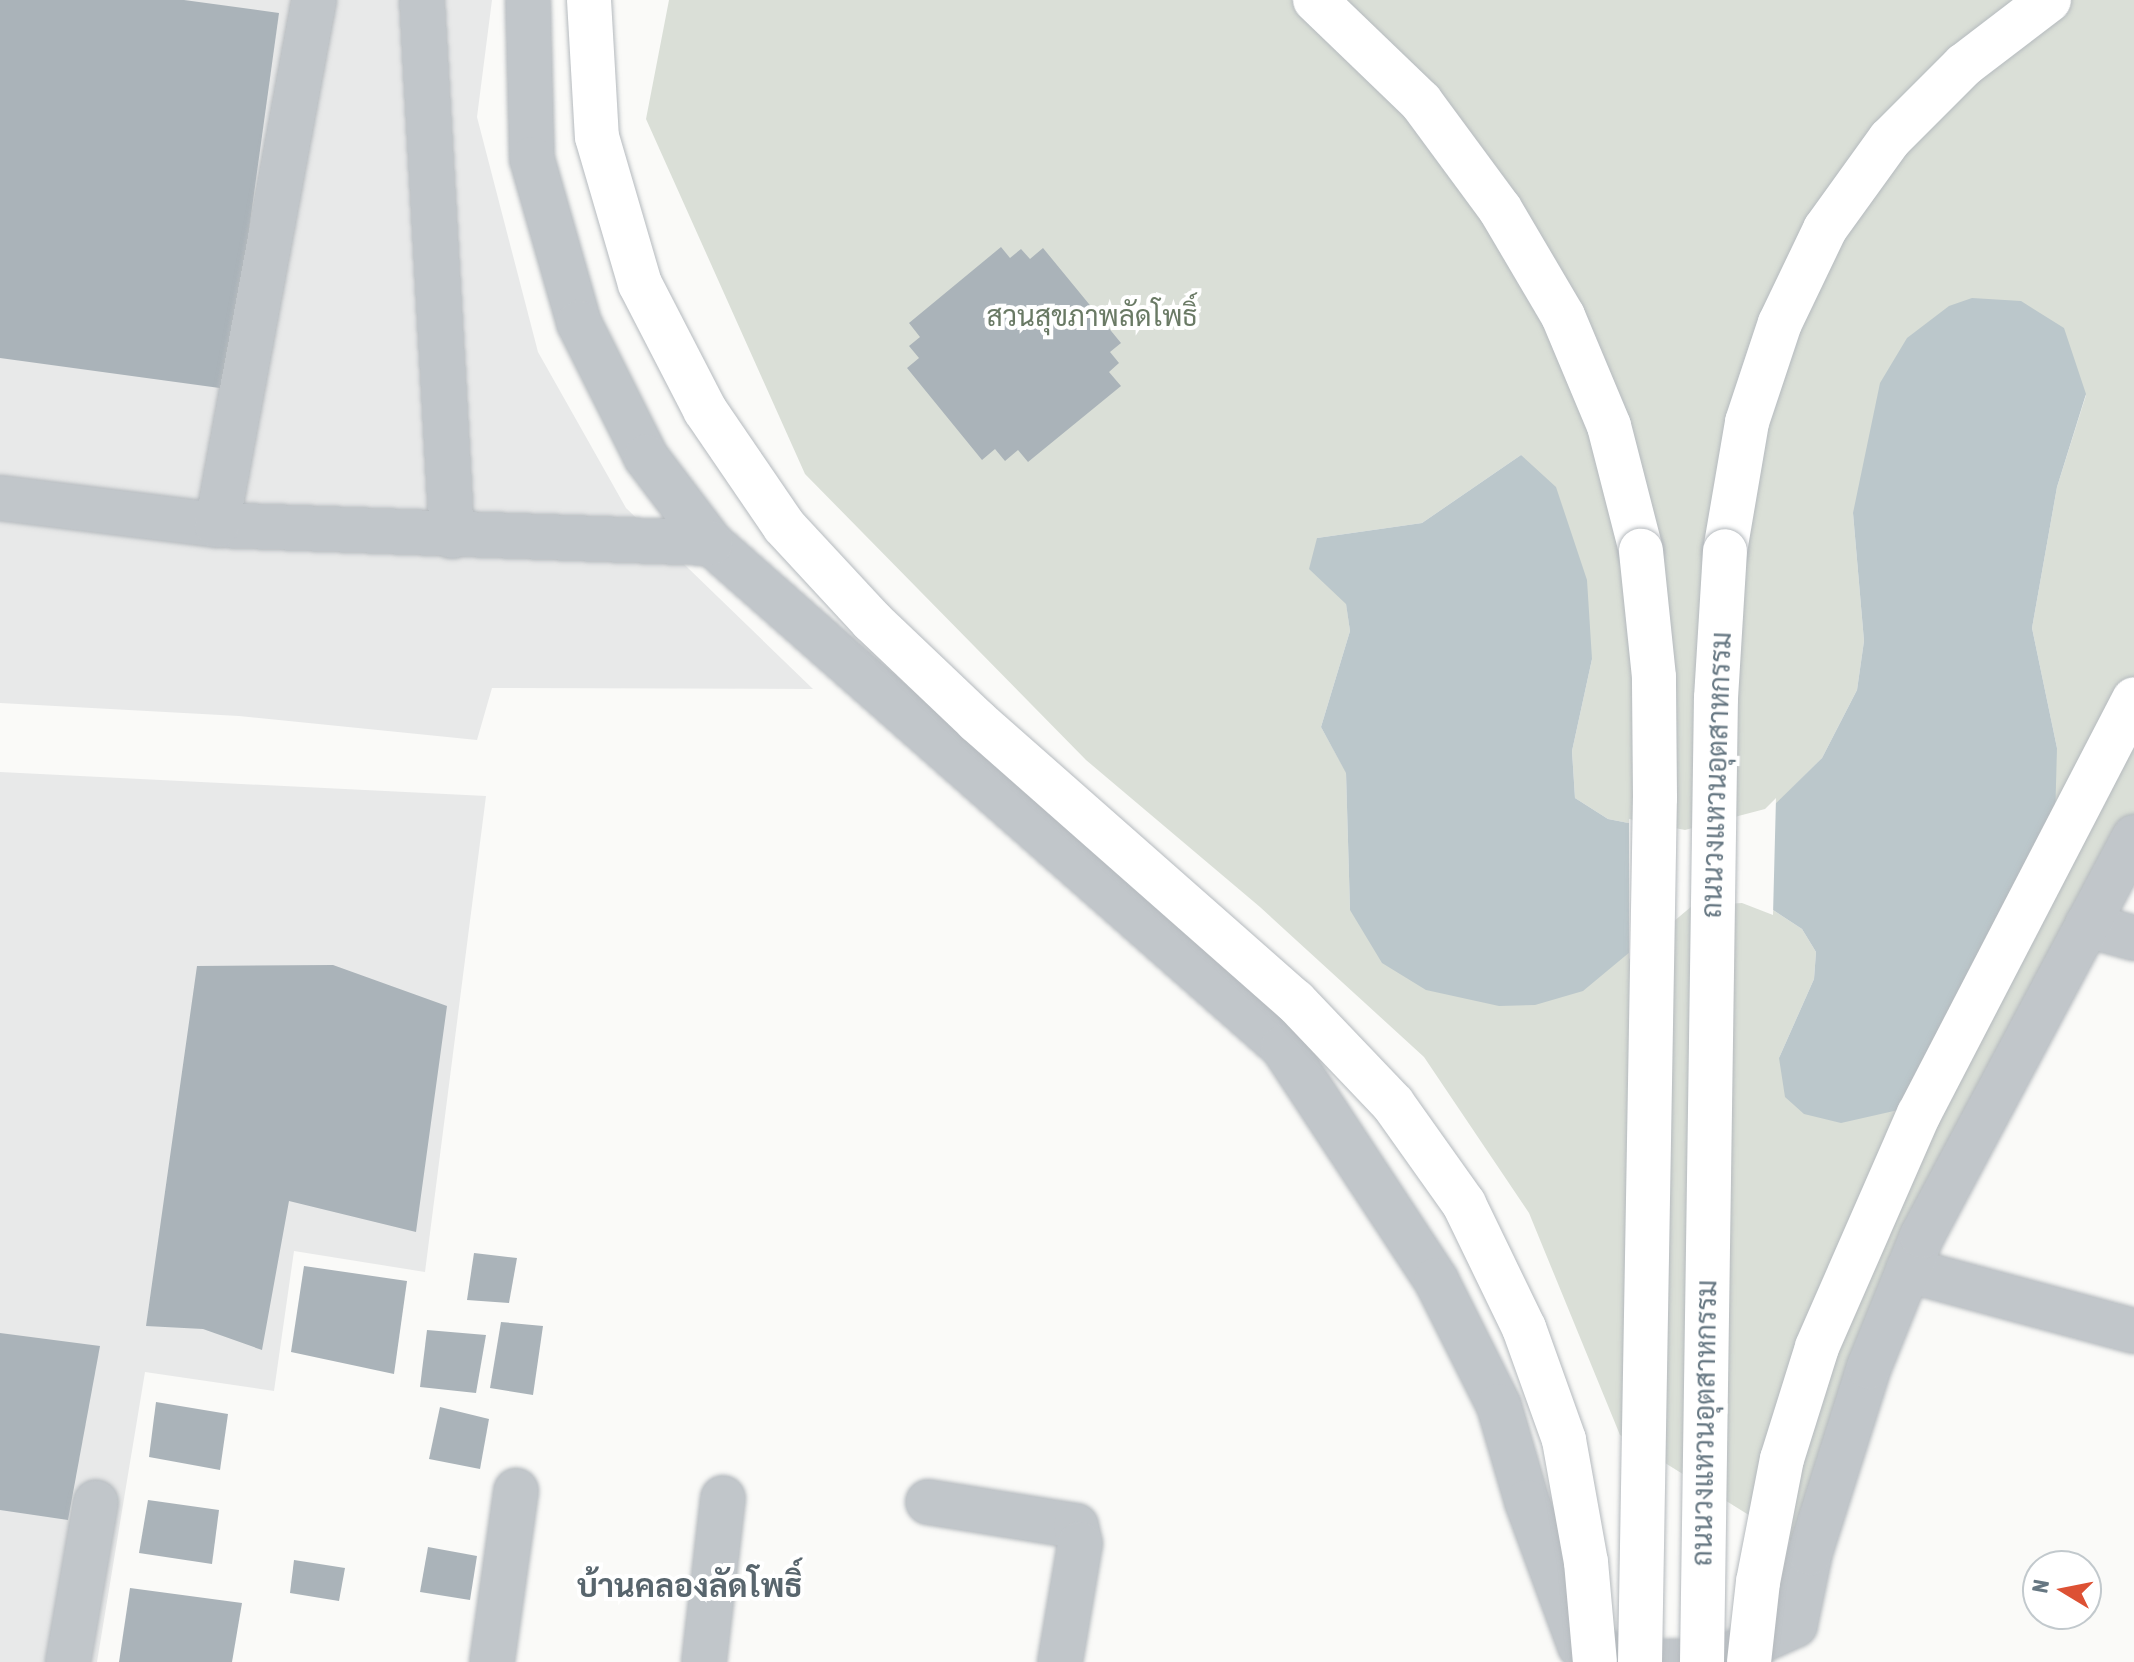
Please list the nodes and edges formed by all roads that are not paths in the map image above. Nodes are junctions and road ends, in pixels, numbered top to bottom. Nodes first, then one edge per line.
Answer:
1 (314, 0) edge
2 (422, 0) edge
3 (528, 0) edge
4 (589, 0) edge
5 (1315, 0) edge
6 (2049, 0) edge
7 (0, 498) edge
8 (217, 525) junction
9 (452, 536) junction
10 (711, 543) junction
11 (2134, 699) edge
12 (2134, 837) edge
13 (2087, 925) junction
14 (2134, 938) edge
15 (1908, 1270) junction
16 (2134, 1331) edge
17 (516, 1491) dead end
18 (723, 1498) dead end
19 (96, 1502) dead end
20 (928, 1502) dead end
21 (68, 1662) edge
22 (492, 1662) edge
23 (704, 1662) edge
24 (1060, 1662) edge
25 (1595, 1662) edge
26 (1641, 1662) edge
27 (1655, 1662) edge
28 (1702, 1662) edge
29 (1749, 1662) edge

1 - 8 street
2 - 9 street
3 - 10 street
4 - 25 main road, bridge
5 - 26 main road, ถนนวงแหวนอุตสาหกรรม, bridge
6 - 28 main road, ถนนวงแหวนอุตสาหกรรม, bridge
7 - 8 street
8 - 9 street
9 - 10 street
10 - 26 street
11 - 29 main road, bridge
12 - 13 street
13 - 14 street
13 - 15 street
15 - 16 street
15 - 27 street
17 - 22 street
18 - 23 street
19 - 21 street
20 - 24 street

